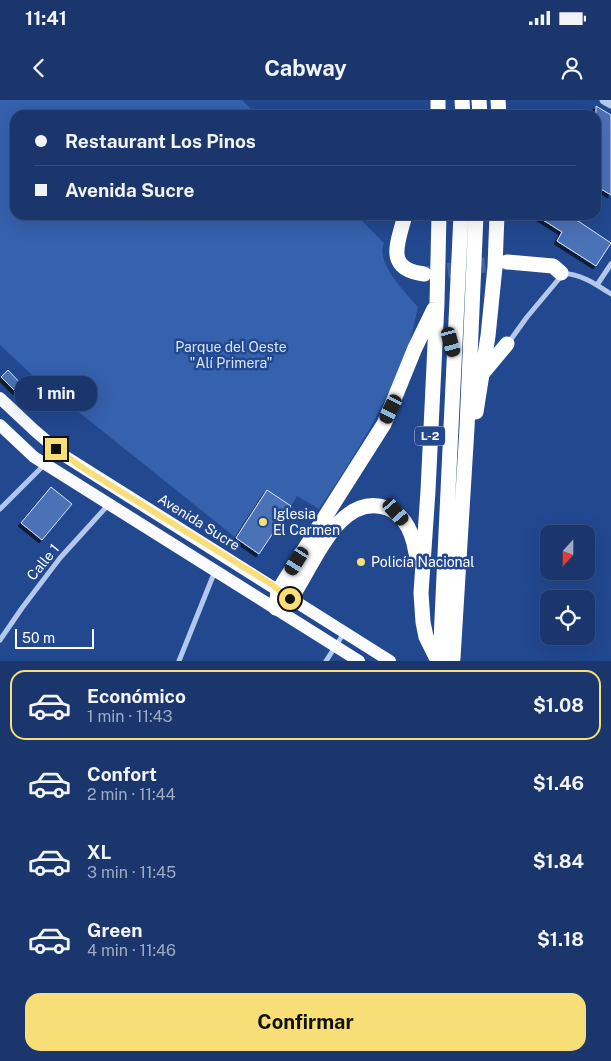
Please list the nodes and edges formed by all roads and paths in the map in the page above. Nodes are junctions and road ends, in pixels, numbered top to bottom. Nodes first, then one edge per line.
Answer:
1 (604, 100) edge
2 (611, 104) edge
3 (404, 220) edge
4 (439, 220) edge
5 (460, 220) edge
6 (476, 220) edge
7 (497, 220) edge
8 (508, 262) tunnel mouth
9 (611, 264) edge
10 (561, 273) junction
11 (424, 274) tunnel mouth
12 (597, 285) junction
13 (611, 294) edge
14 (437, 297) junction
15 (488, 336) junction
16 (507, 344) junction
17 (454, 352) junction
18 (481, 375) junction
19 (0, 398) edge
20 (0, 425) edge
21 (467, 428) junction
22 (56, 449) junction
23 (46, 464) junction
24 (110, 504) junction
25 (0, 509) edge
26 (215, 570) junction
27 (421, 593) junction
28 (284, 595) junction
29 (276, 608) junction
30 (344, 633) junction
31 (0, 640) edge
32 (335, 646) junction
33 (444, 660) edge
34 (179, 661) edge
35 (326, 661) edge
36 (359, 661) edge
37 (390, 661) edge

1 - 2 street
3 - 11 highway
4 - 14 highway, L-2
5 - 17 highway, L-2
6 - 21 highway
7 - 15 highway
8 - 10 highway
9 - 12 street
10 - 12 street
10 - 16 street
12 - 13 street
14 - 17 highway, L-2
14 - 27 highway, L-2
14 - 28 highway
15 - 16 highway
15 - 18 highway
16 - 18 highway
17 - 33 highway, L-2
18 - 21 highway
19 - 22 main road, Avenida Sucre
20 - 23 main road
21 - 33 highway
22 - 23 street
22 - 28 main road, Avenida Sucre
23 - 24 main road
23 - 25 street
24 - 26 main road
24 - 31 street, Calle 1
26 - 29 main road
26 - 34 street
27 - 28 highway
27 - 33 highway, L-2
28 - 29 highway
28 - 30 main road, Avenida Sucre
29 - 32 main road
30 - 32 street
30 - 37 main road, Avenida Sucre
32 - 35 street
32 - 36 main road

